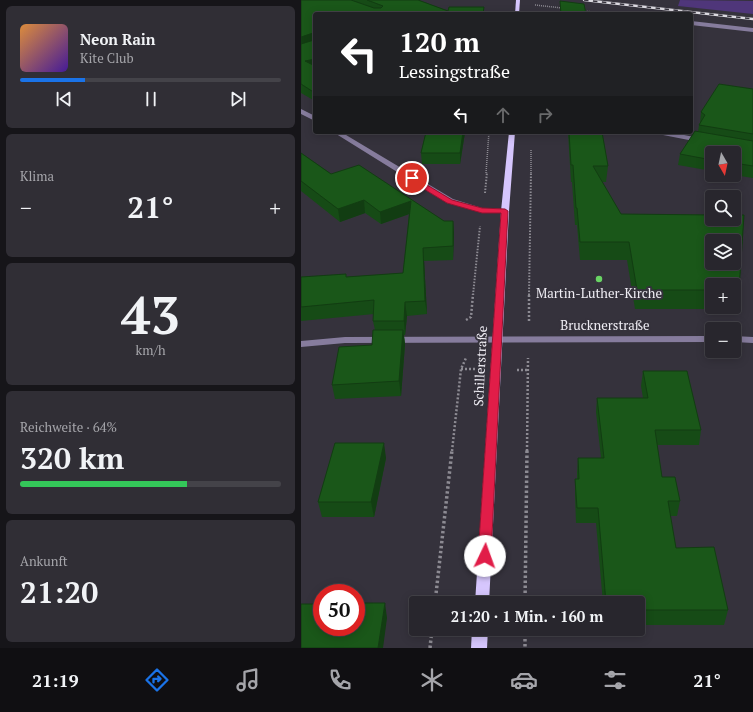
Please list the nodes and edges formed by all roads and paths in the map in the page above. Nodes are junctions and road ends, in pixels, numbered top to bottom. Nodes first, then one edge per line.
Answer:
1 (518, 0) edge
2 (533, 5) dead end
3 (562, 8) edge
4 (577, 10) edge
5 (517, 12) edge
6 (595, 12) edge
7 (693, 23) edge
8 (753, 30) edge
9 (301, 111) edge
10 (313, 118) edge
11 (339, 134) edge
12 (489, 134) edge
13 (512, 134) edge
14 (668, 134) edge
15 (710, 142) edge
16 (531, 148) dead end
17 (482, 210) junction
18 (505, 211) junction
19 (498, 339) junction
20 (529, 339) junction
21 (705, 339) edge
22 (741, 339) edge
23 (461, 340) junction
24 (753, 340) edge
25 (301, 344) edge
26 (436, 596) edge
27 (482, 596) edge
28 (525, 596) edge
29 (431, 636) edge
30 (480, 636) edge
31 (525, 636) edge
32 (430, 648) edge
33 (479, 648) edge
34 (525, 648) edge

1 - 5 main road
2 - 3 path
4 - 6 path
7 - 8 street
9 - 10 street
11 - 17 street
12 - 17 path
13 - 18 main road, Schillerstraße
14 - 15 street
16 - 20 path
17 - 18 street
17 - 23 path
18 - 19 main road, Schillerstraße
19 - 20 street, Brucknerstraße
19 - 23 street, Brucknerstraße
19 - 27 main road, Schillerstraße
20 - 21 street, Brucknerstraße
20 - 28 path
22 - 24 street
23 - 25 street, Brucknerstraße
23 - 26 path
29 - 32 path
30 - 33 main road
31 - 34 path

